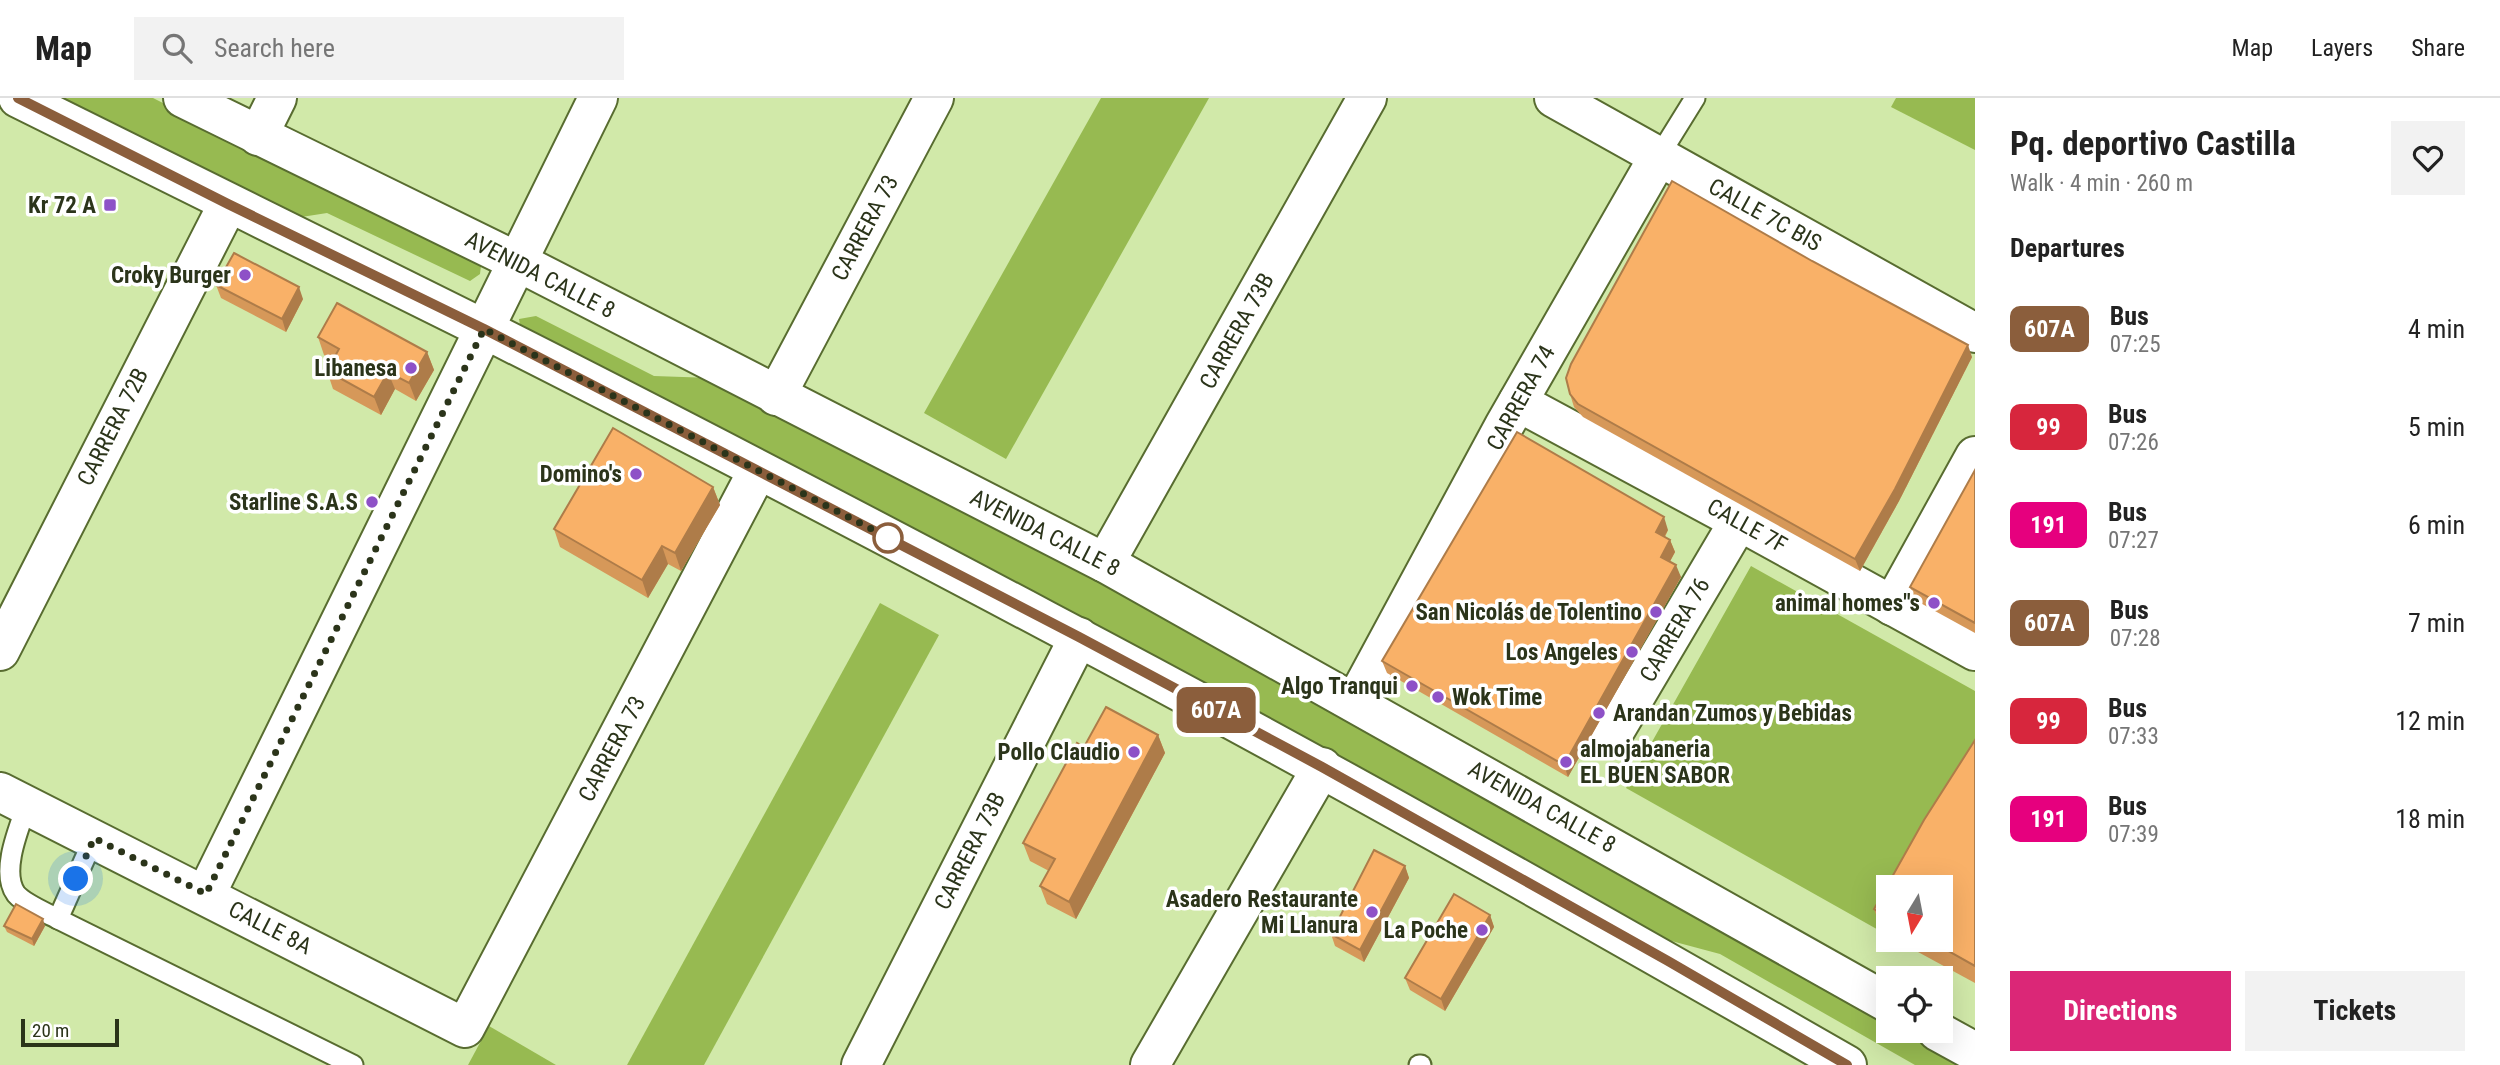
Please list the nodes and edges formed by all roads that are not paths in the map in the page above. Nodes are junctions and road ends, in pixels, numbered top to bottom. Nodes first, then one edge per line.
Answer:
1 (18, 98) edge
2 (183, 98) edge
3 (277, 98) edge
4 (598, 98) edge
5 (934, 98) edge
6 (1367, 98) edge
7 (1554, 98) edge
8 (1695, 98) edge
9 (258, 136) junction
10 (1659, 156) junction
11 (228, 204) junction
12 (518, 262) junction
13 (484, 329) junction
14 (1975, 333) edge
15 (776, 396) junction
16 (1518, 402) junction
17 (1975, 456) edge
18 (758, 470) junction
19 (1739, 521) junction
20 (1105, 563) junction
21 (1892, 606) junction
22 (1079, 637) junction
23 (0, 651) edge
24 (1975, 652) edge
25 (1355, 702) junction
26 (1611, 739) dead end
27 (1322, 767) junction
28 (13, 798) edge
29 (94, 838) junction
30 (206, 894) junction
31 (58, 919) junction
32 (1876, 996) edge
33 (465, 1028) joint
34 (1953, 1040) edge
35 (1975, 1052) edge
36 (353, 1065) edge
37 (860, 1065) edge
38 (1150, 1065) edge
39 (1847, 1065) edge

1 - 11 street
2 - 9 street, AVENIDA CALLE 8
3 - 9 street
4 - 12 street
5 - 15 street, CARRERA 73
6 - 20 street, CARRERA 73B
7 - 10 street, CALLE 7C BIS
8 - 10 lane, CARRERA 74
9 - 12 street, AVENIDA CALLE 8
10 - 14 street, CALLE 7C BIS
10 - 16 street, CARRERA 74
11 - 13 street
11 - 23 street, CARRERA 72B
12 - 13 street
12 - 15 street, AVENIDA CALLE 8
13 - 18 street
13 - 30 street
15 - 20 street, AVENIDA CALLE 8
16 - 19 street, CALLE 7F
16 - 25 street, CARRERA 74
17 - 21 street
18 - 22 street
18 - 33 street, CARRERA 73
19 - 21 street, CALLE 7F
19 - 26 street, CARRERA 76
20 - 25 street, AVENIDA CALLE 8
21 - 24 street, CALLE 7F
22 - 27 street
22 - 37 street, CARRERA 73B
25 - 32 street, AVENIDA CALLE 8
27 - 38 street
27 - 39 street
28 - 29 street, CALLE 8A
28 - 31 lane
29 - 30 street, CALLE 8A
29 - 31 lane
30 - 33 street, CALLE 8A
31 - 36 lane
34 - 35 street

